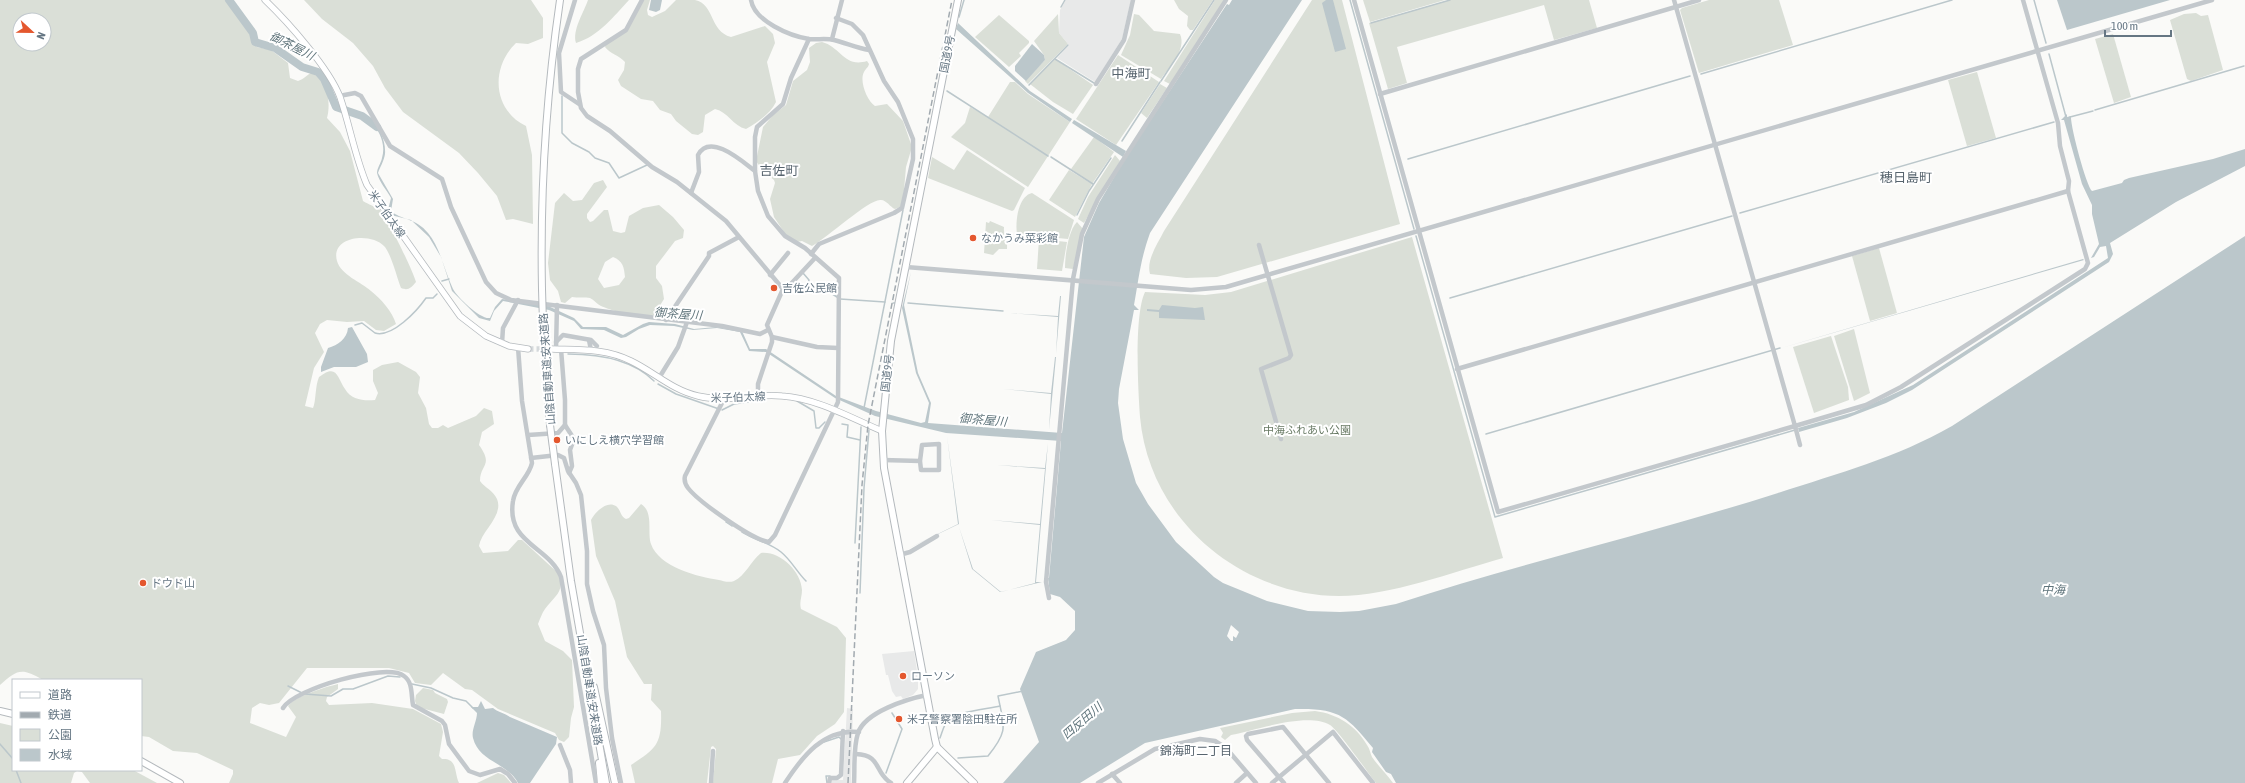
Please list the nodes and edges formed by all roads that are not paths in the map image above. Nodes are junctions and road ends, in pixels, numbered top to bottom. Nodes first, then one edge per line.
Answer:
1 (265, 0) edge
2 (560, 0) edge
3 (575, 0) edge
4 (642, 0) edge
5 (751, 0) edge
6 (842, 0) edge
7 (958, 0) edge
8 (1133, 0) edge
9 (1226, 0) edge
10 (1354, 0) edge
11 (1674, 0) edge
12 (1699, 0) edge
13 (2023, 0) edge
14 (2212, 0) edge
15 (1676, 7) junction
16 (836, 18) junction
17 (809, 39) junction
18 (832, 39) junction
19 (869, 50) junction
20 (2037, 52) junction
21 (1096, 84) dead end
22 (1380, 94) junction
23 (340, 96) junction
24 (581, 108) junction
25 (1716, 145) junction
26 (755, 171) junction
27 (2068, 191) junction
28 (691, 193) junction
29 (1418, 232) junction
30 (740, 237) junction
31 (1259, 245) dead end
32 (788, 253) dead end
33 (811, 254) junction
34 (815, 258) junction
35 (906, 267) junction
36 (770, 275) junction
37 (1268, 276) junction
38 (1074, 279) junction
39 (1755, 282) junction
40 (783, 289) junction
41 (517, 302) junction
42 (557, 310) junction
43 (666, 320) junction
44 (686, 326) junction
45 (768, 330) junction
46 (772, 337) junction
47 (589, 340) junction
48 (556, 342) junction
49 (502, 343) junction
50 (597, 346) dead end
51 (518, 347) junction
52 (838, 348) junction
53 (528, 349) tunnel mouth
54 (556, 349) junction
55 (590, 350) junction
56 (1457, 369) junction
57 (659, 378) junction
58 (758, 396) junction
59 (724, 399) junction
60 (834, 411) junction
61 (565, 425) junction
62 (1794, 426) junction
63 (882, 431) junction
64 (528, 434) junction
65 (1281, 439) dead end
66 (1800, 445) dead end
67 (531, 458) junction
68 (883, 460) junction
69 (920, 461) junction
70 (569, 473) junction
71 (937, 536) dead end
72 (899, 555) junction
73 (1049, 598) dead end
74 (583, 643) junction
75 (590, 687) junction
76 (927, 695) junction
77 (283, 708) dead end
78 (0, 711) edge
79 (12, 714) edge
80 (843, 731) junction
81 (859, 732) junction
82 (560, 745) dead end
83 (937, 747) junction
84 (713, 751) dead end
85 (856, 754) junction
86 (1306, 754) junction
87 (142, 762) edge
88 (1247, 773) junction
89 (1112, 774) junction
90 (1279, 777) junction
91 (180, 783) edge
92 (515, 783) edge
93 (571, 783) edge
94 (596, 783) edge
95 (601, 783) edge
96 (606, 783) edge
97 (615, 783) edge
98 (621, 783) edge
99 (711, 783) edge
100 (785, 783) edge
101 (828, 783) edge
102 (854, 783) edge
103 (891, 783) edge
104 (907, 783) edge
105 (974, 783) edge
106 (1098, 783) edge
107 (1120, 783) edge
108 (1236, 783) edge
109 (1256, 783) edge
110 (1272, 783) edge
111 (1284, 783) edge
112 (1329, 783) edge
113 (1372, 783) edge

1 - 23 main road, 米子伯太線
2 - 74 highway, 山陰自動車道;安来道路, bridge
3 - 24 street
4 - 24 street
5 - 17 street
6 - 16 street
7 - 35 highway, 国道9号
8 - 21 street
9 - 38 street
10 - 22 street
11 - 15 street
12 - 15 street
13 - 20 street
14 - 20 street
15 - 22 street
15 - 25 street
16 - 18 street
16 - 19 street
17 - 18 street
17 - 26 street
18 - 19 street
19 - 33 street
20 - 25 street
20 - 27 street
22 - 29 street
23 - 41 street
23 - 49 main road, 米子伯太線
24 - 28 street
25 - 29 street
25 - 39 street
26 - 28 street
26 - 33 street
27 - 39 street
27 - 62 street
28 - 30 street
29 - 37 street
29 - 56 street
30 - 36 street
30 - 43 street
31 - 37 street
32 - 36 street
33 - 34 street
34 - 40 street
34 - 52 street
35 - 38 street
35 - 63 highway, 国道9号
36 - 40 street
37 - 38 street
37 - 65 street
38 - 73 street
39 - 56 street
39 - 62 street
40 - 45 street
41 - 42 street
41 - 49 street
42 - 43 street
42 - 48 street
43 - 44 street
44 - 45 street
44 - 57 street
45 - 46 street
46 - 52 street
46 - 58 street
47 - 48 street
47 - 50 street
47 - 55 street
48 - 54 street
49 - 51 main road, 米子伯太線
51 - 53 main road, 米子伯太線
51 - 64 street
52 - 60 street
54 - 55 main road, 米子伯太線
54 - 61 street
55 - 57 main road, 米子伯太線
56 - 62 street
57 - 59 main road, 米子伯太線
58 - 59 main road, 米子伯太線
58 - 60 main road, 米子伯太線
59 - 60 street
60 - 63 main road, 米子伯太線
61 - 64 street
61 - 70 street
62 - 66 street
63 - 68 highway, 国道9号
64 - 67 street
67 - 70 street
67 - 94 street
68 - 69 street
68 - 72 highway, 国道9号
69 - 69 street
70 - 98 street
71 - 72 street
72 - 76 highway, 国道9号
74 - 75 highway, 山陰自動車道;安来道路
74 - 97 highway
75 - 95 highway
75 - 96 highway, 山陰自動車道;安来道路
76 - 81 street
76 - 83 highway, 国道9号
77 - 92 street
78 - 79 highway
80 - 81 street
80 - 100 street
80 - 101 street
81 - 85 street
82 - 93 street
83 - 104 highway
83 - 105 highway
84 - 99 street
85 - 102 street
85 - 103 street
86 - 90 street
86 - 90 street
86 - 112 street
86 - 113 street
87 - 91 highway
88 - 89 street
88 - 108 street
88 - 109 street
89 - 106 street
89 - 107 street
90 - 110 street
90 - 111 street

